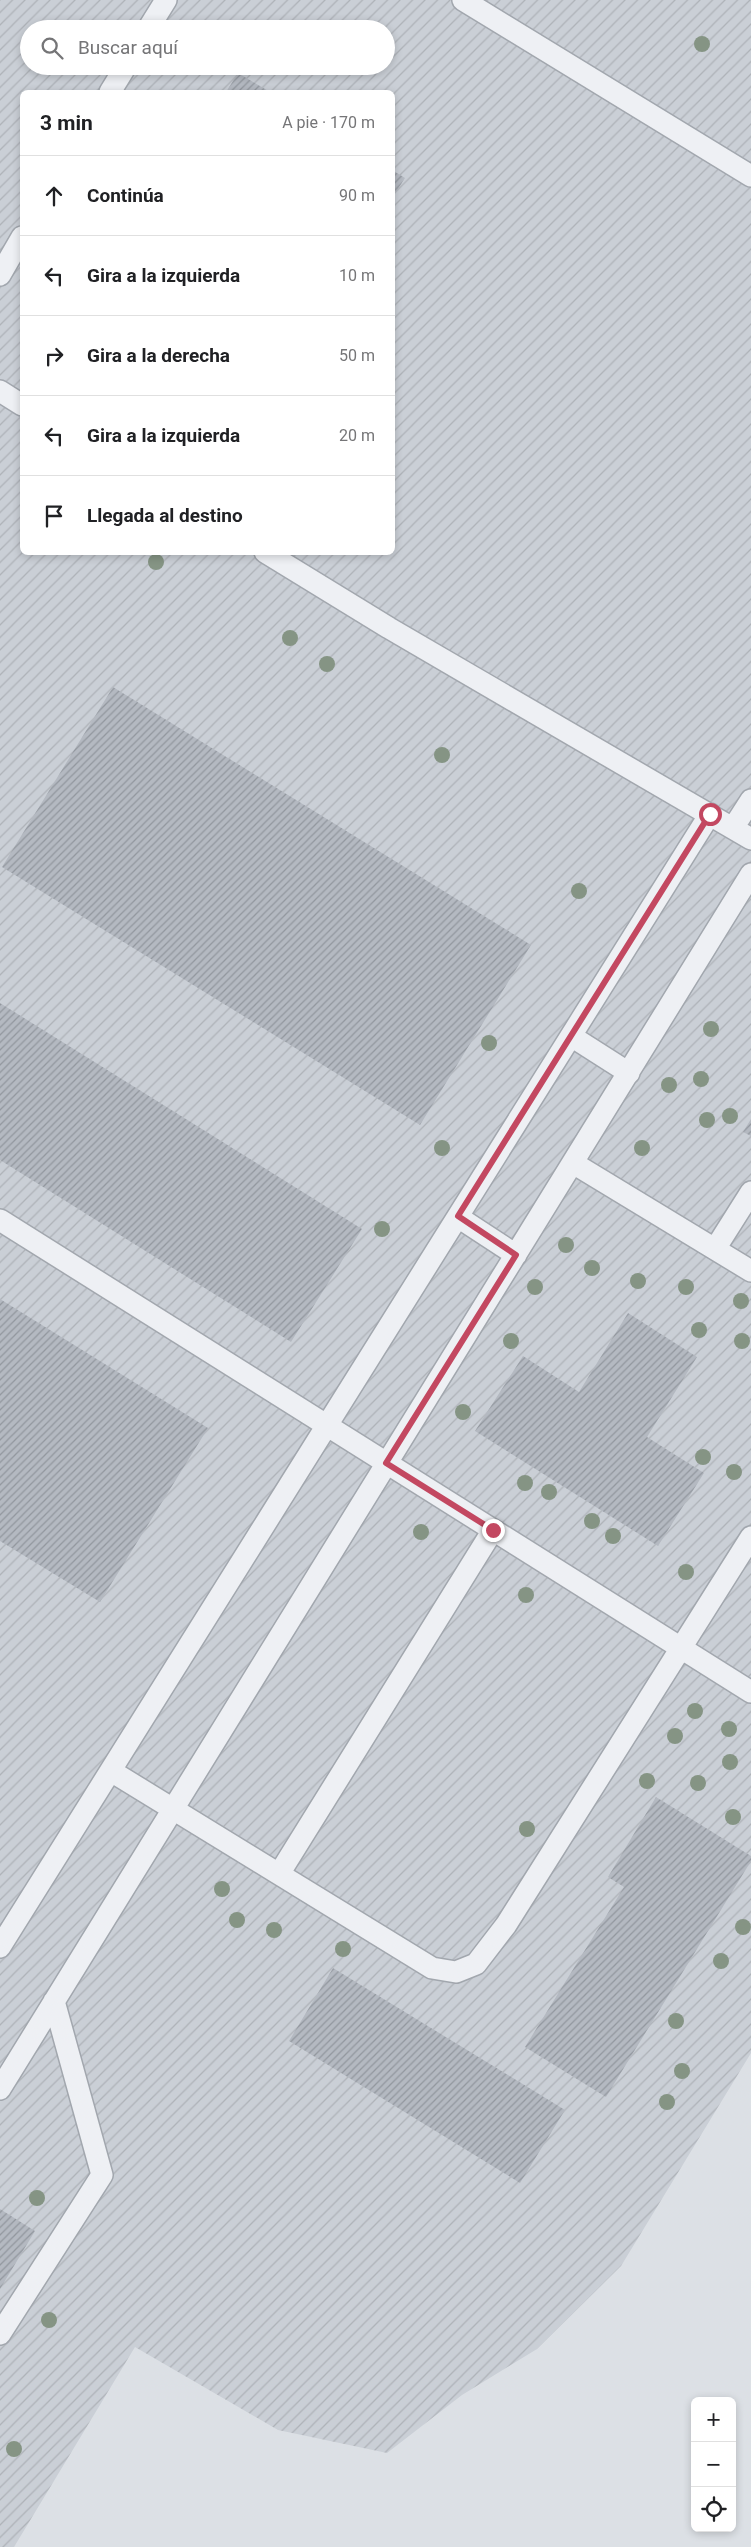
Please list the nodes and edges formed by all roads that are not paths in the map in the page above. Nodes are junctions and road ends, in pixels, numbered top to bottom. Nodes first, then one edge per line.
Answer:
1 (166, 0) edge
2 (463, 0) edge
3 (154, 20) edge
4 (120, 75) edge
5 (111, 90) edge
6 (751, 176) edge
7 (20, 240) edge
8 (0, 274) edge
9 (0, 391) edge
10 (20, 403) edge
11 (270, 555) edge
12 (751, 800) edge
13 (710, 814) junction
14 (742, 833) edge
15 (751, 874) edge
16 (571, 1036) junction
17 (629, 1073) junction
18 (573, 1163) junction
19 (751, 1192) edge
20 (458, 1216) junction
21 (0, 1220) edge
22 (715, 1249) junction
23 (516, 1255) junction
24 (751, 1271) edge
25 (327, 1426) junction
26 (386, 1463) junction
27 (493, 1530) junction
28 (751, 1537) edge
29 (681, 1648) junction
30 (751, 1692) edge
31 (111, 1771) junction
32 (173, 1810) junction
33 (279, 1874) junction
34 (0, 1947) edge
35 (54, 2001) junction
36 (0, 2089) edge
37 (0, 2334) edge

1 - 3 lane
2 - 6 lane
4 - 5 lane
7 - 8 lane
9 - 10 lane
11 - 13 lane
12 - 14 lane
13 - 14 lane
13 - 16 lane
15 - 17 lane
16 - 17 lane
16 - 20 lane
17 - 18 lane
18 - 22 lane
18 - 23 lane
19 - 22 lane
20 - 23 lane
20 - 25 lane
21 - 25 lane
22 - 24 lane
23 - 26 lane
25 - 26 lane
25 - 31 lane
26 - 27 lane
26 - 32 lane
27 - 29 lane
27 - 33 lane
28 - 29 lane
29 - 30 lane
29 - 33 lane
31 - 32 lane
31 - 34 lane
32 - 33 lane
32 - 35 lane
35 - 36 lane
35 - 37 lane

